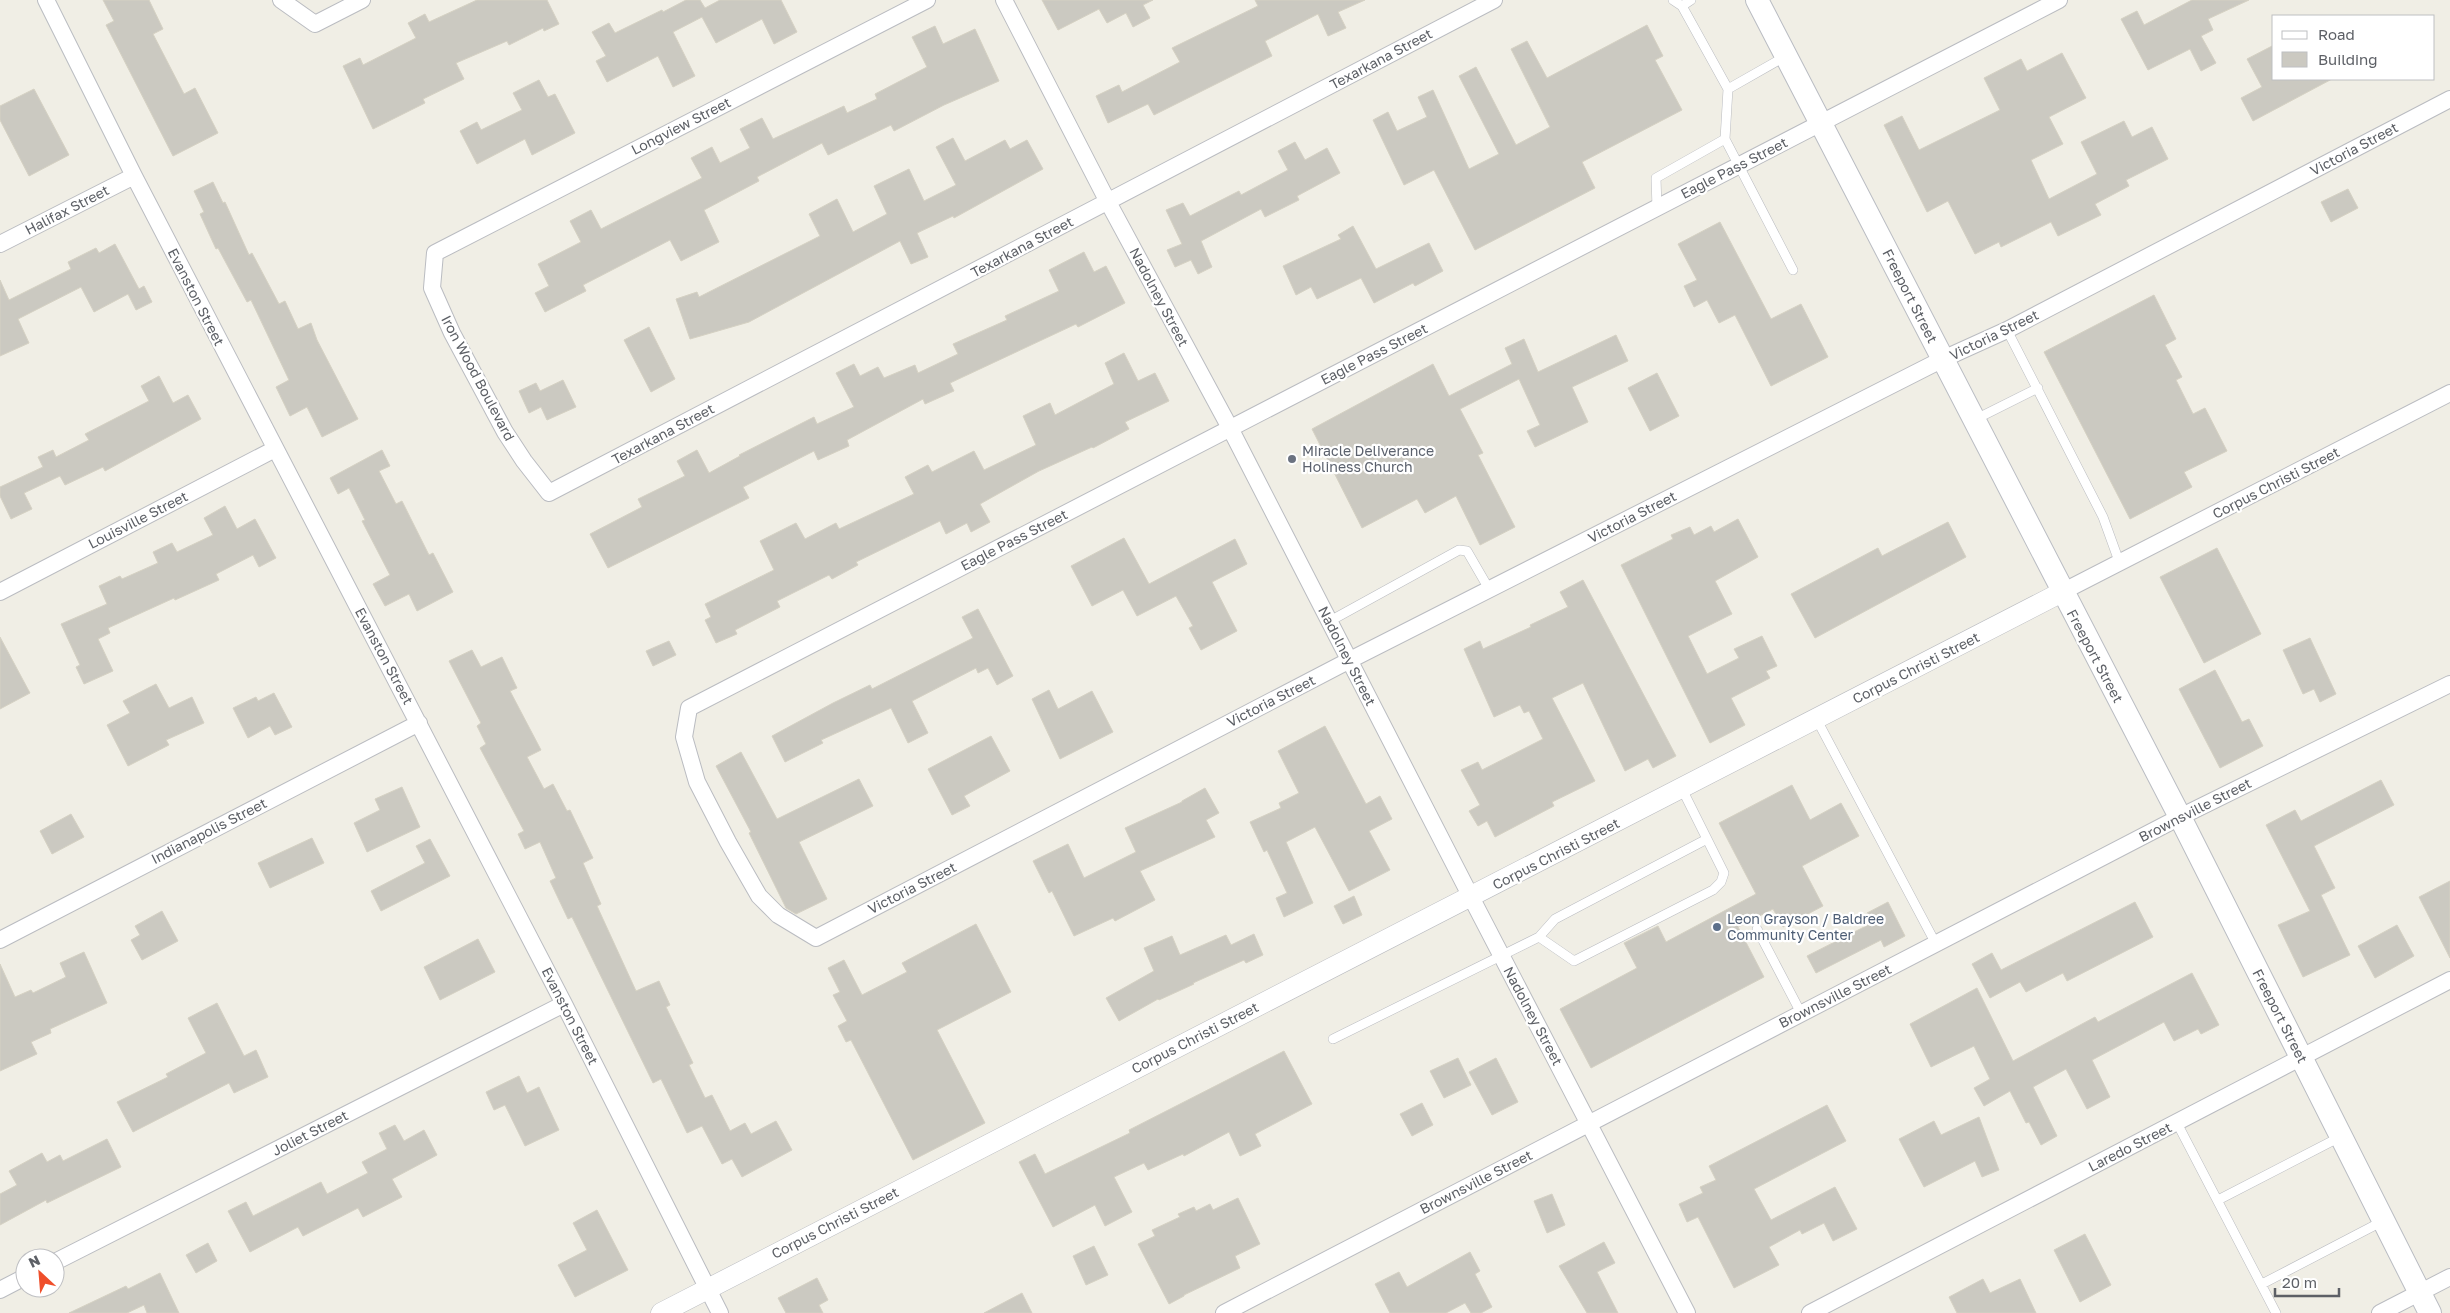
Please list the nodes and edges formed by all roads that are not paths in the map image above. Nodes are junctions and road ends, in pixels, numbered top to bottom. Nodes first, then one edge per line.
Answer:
1 (46, 0) edge
2 (281, 0) edge
3 (362, 0) edge
4 (927, 0) edge
5 (1004, 0) edge
6 (1494, 0) edge
7 (1673, 0) edge
8 (1691, 0) edge
9 (1757, 0) edge
10 (2059, 0) edge
11 (1682, 6) junction
12 (1786, 56) junction
13 (1728, 89) junction
14 (2450, 99) edge
15 (1821, 123) junction
16 (1725, 139) junction
17 (1738, 166) junction
18 (134, 176) junction
19 (1108, 202) junction
20 (1657, 208) junction
21 (0, 244) edge
22 (435, 253) joint
23 (1793, 270) dead end
24 (2007, 330) junction
25 (1943, 359) junction
26 (2038, 388) junction
27 (2450, 393) edge
28 (1974, 420) junction
29 (1230, 428) junction
30 (275, 449) junction
31 (549, 493) joint
32 (2120, 564) junction
33 (1489, 590) junction
34 (0, 592) edge
35 (2062, 592) junction
36 (1330, 622) junction
37 (1350, 660) junction
38 (2450, 684) edge
39 (1817, 720) junction
40 (419, 723) junction
41 (1682, 789) junction
42 (2180, 817) junction
43 (1708, 839) junction
44 (1470, 897) junction
45 (1757, 929) dead end
46 (1539, 937) junction
47 (816, 938) joint
48 (0, 940) edge
49 (1936, 944) junction
50 (1501, 956) junction
51 (2450, 980) edge
52 (564, 1004) junction
53 (1801, 1013) junction
54 (1333, 1039) dead end
55 (2301, 1058) junction
56 (2177, 1122) junction
57 (1589, 1123) junction
58 (2340, 1136) junction
59 (2218, 1200) junction
60 (2383, 1221) junction
61 (65, 1257) edge
62 (2450, 1277) edge
63 (15, 1282) edge
64 (2262, 1284) junction
65 (707, 1289) junction
66 (0, 1290) edge
67 (2420, 1293) junction
68 (661, 1313) edge
69 (720, 1313) edge
70 (1224, 1313) edge
71 (1687, 1313) edge
72 (1810, 1313) edge
73 (2276, 1313) edge
74 (2380, 1313) edge
75 (2430, 1313) edge

1 - 18 street, Evanston Street
2 - 3 street
4 - 22 street, Longview Street
5 - 19 street, Nadolney Street
6 - 19 street, Texarkana Street
7 - 11 lane
8 - 11 lane
9 - 12 main road, Freeport Street
10 - 15 street, Eagle Pass Street
11 - 13 lane
12 - 13 lane
12 - 15 main road, Freeport Street
13 - 16 lane
14 - 24 street, Victoria Street
15 - 17 street, Eagle Pass Street
15 - 25 main road, Freeport Street
16 - 17 lane
16 - 20 lane
17 - 20 street, Eagle Pass Street
17 - 23 lane
18 - 21 street, Halifax Street
18 - 30 street, Evanston Street
19 - 29 street, Nadolney Street
19 - 31 street, Texarkana Street
20 - 29 street, Eagle Pass Street
22 - 31 street, Iron Wood Boulevard
24 - 25 street, Victoria Street
24 - 26 lane
25 - 28 main road, Freeport Street
25 - 33 street, Victoria Street
26 - 28 lane
26 - 32 lane
27 - 32 street, Corpus Christi Street
28 - 35 main road, Freeport Street
29 - 36 street, Nadolney Street
29 - 47 street, Eagle Pass Street
30 - 34 street, Louisville Street
30 - 40 street, Evanston Street
32 - 35 street, Corpus Christi Street
33 - 36 lane
33 - 37 street, Victoria Street
35 - 39 street, Corpus Christi Street
35 - 42 main road, Freeport Street
36 - 37 street, Nadolney Street
37 - 44 street, Nadolney Street
37 - 47 street, Victoria Street
38 - 42 street, Brownsville Street
39 - 41 street, Corpus Christi Street
39 - 49 lane
40 - 48 street, Indianapolis Street
40 - 52 street, Evanston Street
41 - 43 lane
41 - 44 street, Corpus Christi Street
42 - 49 street, Brownsville Street
42 - 55 main road, Freeport Street
43 - 46 lane
43 - 46 lane
44 - 50 street, Nadolney Street
44 - 65 street, Corpus Christi Street
45 - 53 lane
46 - 50 lane
49 - 53 street, Brownsville Street
50 - 54 lane
50 - 57 street, Nadolney Street
51 - 55 street, Laredo Street
52 - 61 street, Joliet Street
52 - 65 street, Evanston Street
53 - 57 street, Brownsville Street
55 - 56 street, Laredo Street
55 - 58 main road, Freeport Street
56 - 59 lane
56 - 72 street, Laredo Street
57 - 70 street, Brownsville Street
57 - 71 street, Nadolney Street
58 - 59 lane
58 - 60 main road, Freeport Street
59 - 64 lane
60 - 64 lane
60 - 67 main road, Freeport Street
62 - 67 street
63 - 66 street
64 - 73 lane
65 - 68 street, Corpus Christi Street
65 - 69 street, Evanston Street
67 - 74 street
67 - 75 main road, Freeport Street

